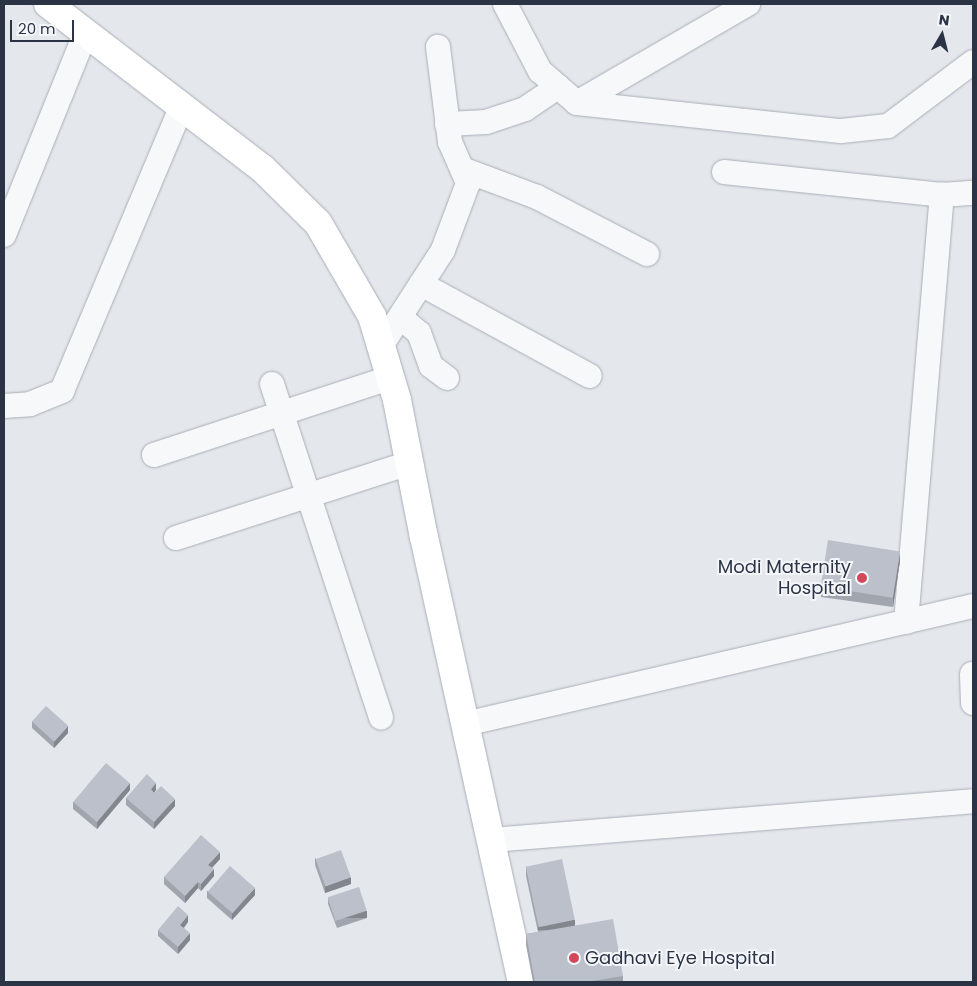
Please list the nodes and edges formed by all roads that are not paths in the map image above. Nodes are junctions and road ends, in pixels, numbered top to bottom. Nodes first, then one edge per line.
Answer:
1 (48, 4) edge
2 (505, 4) edge
3 (734, 7) edge
4 (86, 32) junction
5 (438, 47) dead end
6 (973, 62) edge
7 (558, 87) junction
8 (577, 103) junction
9 (182, 106) junction
10 (447, 124) junction
11 (462, 169) junction
12 (724, 172) dead end
13 (973, 193) edge
14 (942, 195) junction
15 (4, 235) edge
16 (647, 254) dead end
17 (421, 284) junction
18 (400, 317) junction
19 (381, 346) junction
20 (590, 376) dead end
21 (390, 378) junction
22 (447, 378) dead end
23 (272, 384) dead end
24 (4, 406) edge
25 (282, 414) junction
26 (154, 455) dead end
27 (409, 463) junction
28 (308, 495) junction
29 (176, 538) dead end
30 (973, 606) edge
31 (906, 622) junction
32 (972, 674) dead end
33 (973, 703) edge
34 (382, 718) dead end
35 (465, 724) junction
36 (973, 800) edge
37 (491, 840) junction
38 (522, 982) edge

1 - 4 main road
2 - 7 street
3 - 8 street
4 - 9 main road
4 - 15 street
5 - 10 street
6 - 8 street
7 - 8 street
7 - 10 street
9 - 19 main road
9 - 24 street
10 - 11 street
11 - 16 street
11 - 17 street
12 - 14 street
13 - 14 street
14 - 31 street
17 - 18 street
17 - 20 street
18 - 19 street
18 - 22 street
19 - 21 main road
21 - 25 street
21 - 27 main road
23 - 25 street
25 - 26 street
25 - 28 street
27 - 28 street
27 - 35 main road
28 - 29 street
28 - 34 street
30 - 31 street
31 - 35 street
32 - 33 street
35 - 37 main road
36 - 37 street
37 - 38 main road

